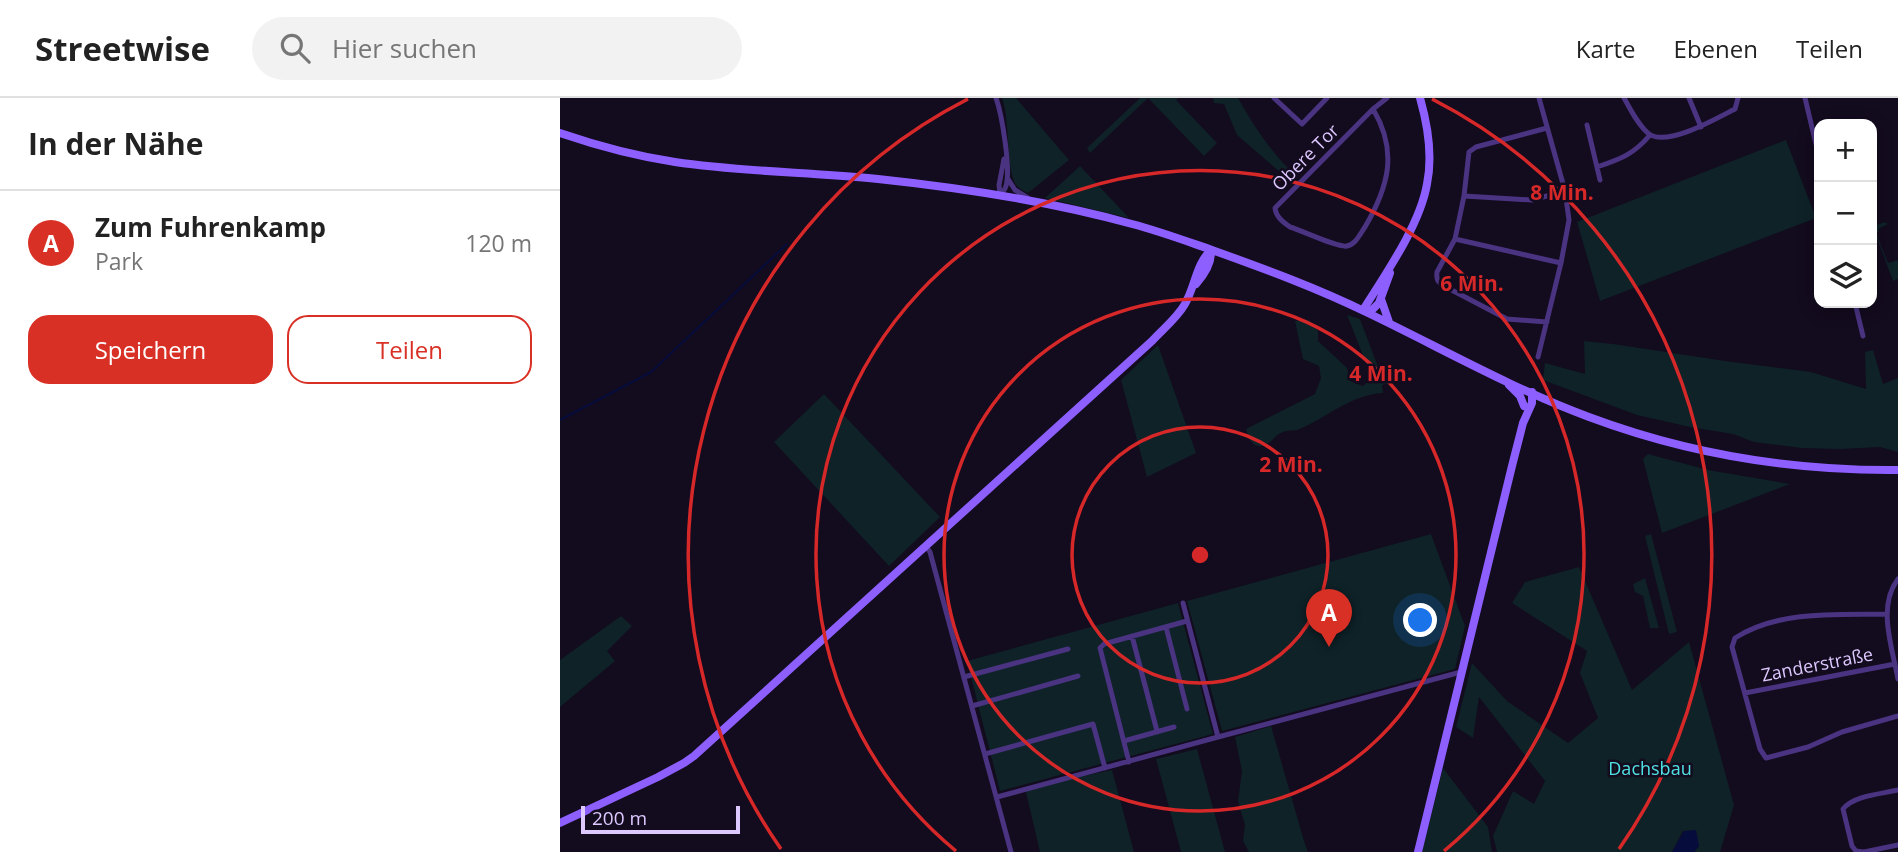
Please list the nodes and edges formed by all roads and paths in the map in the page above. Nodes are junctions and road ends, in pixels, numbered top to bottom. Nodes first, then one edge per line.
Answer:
1 (996, 98) edge
2 (1274, 98) edge
3 (1327, 98) edge
4 (1387, 98) edge
5 (1420, 98) edge
6 (1539, 98) edge
7 (1624, 98) edge
8 (1689, 98) edge
9 (1738, 98) edge
10 (1805, 98) edge
11 (1373, 108) junction
12 (1587, 125) dead end
13 (1701, 127) junction
14 (1547, 128) junction
15 (560, 133) edge
16 (1650, 135) junction
17 (1814, 136) edge
18 (1005, 149) junction
19 (1597, 167) junction
20 (1007, 176) junction
21 (1600, 180) dead end
22 (1565, 191) junction
23 (1000, 195) junction
24 (1464, 196) junction
25 (1032, 201) junction
26 (1455, 239) junction
27 (1187, 242) junction
28 (1211, 250) junction
29 (1231, 257) junction
30 (1395, 257) junction
31 (1561, 262) junction
32 (1203, 267) junction
33 (1381, 298) junction
34 (1856, 308) edge
35 (1366, 312) junction
36 (1389, 322) junction
37 (1546, 322) junction
38 (1863, 336) dead end
39 (1538, 356) dead end
40 (1501, 378) junction
41 (1532, 393) junction
42 (1524, 406) junction
43 (1523, 423) junction
44 (1898, 473) edge
45 (925, 545) junction
46 (1898, 579) edge
47 (1183, 603) dead end
48 (1886, 614) junction
49 (1187, 621) junction
50 (1166, 627) junction
51 (1132, 636) junction
52 (1068, 649) dead end
53 (1895, 664) junction
54 (1461, 672) junction
55 (1078, 676) dead end
56 (964, 677) junction
57 (1898, 679) edge
58 (1745, 693) junction
59 (972, 706) junction
60 (1186, 709) dead end
61 (1898, 716) edge
62 (1174, 727) dead end
63 (1157, 731) junction
64 (1218, 737) junction
65 (1124, 741) junction
66 (985, 754) junction
67 (1129, 762) junction
68 (1105, 768) junction
69 (1898, 790) edge
70 (997, 797) junction
71 (560, 823) edge
72 (1898, 845) edge
73 (1011, 852) edge
74 (1418, 852) edge
75 (1863, 852) edge

1 - 18 street
2 - 3 street
4 - 11 street, Obere Tor
5 - 30 main road
6 - 14 street
7 - 16 street
8 - 13 street
9 - 13 street
10 - 17 street
11 - 11 street, Obere Tor
12 - 19 street
13 - 16 street
14 - 22 street
14 - 24 street
15 - 23 main road
16 - 19 street
18 - 20 street
18 - 23 street
19 - 21 street
20 - 23 street
20 - 25 street
22 - 24 street
22 - 31 street
23 - 25 main road
24 - 26 street
25 - 27 main road
26 - 31 street
26 - 37 street
27 - 28 main road
27 - 32 main road
28 - 29 main road
28 - 32 main road
29 - 32 main road
29 - 35 main road
30 - 33 main road
30 - 35 main road
31 - 37 street
32 - 45 main road
33 - 35 main road
33 - 36 main road
34 - 38 street
35 - 36 main road
36 - 40 main road
37 - 39 street
40 - 41 main road
40 - 42 main road
41 - 42 main road
41 - 43 main road
41 - 44 main road
42 - 43 main road
43 - 54 main road
45 - 56 street
45 - 71 main road
46 - 48 street
47 - 49 street
48 - 53 street
48 - 58 street
49 - 50 street
49 - 64 street
50 - 51 street
50 - 60 street
51 - 63 street
51 - 65 street
52 - 56 street
53 - 57 street
53 - 58 street, Zanderstraße
54 - 64 street
54 - 74 main road
55 - 59 street
56 - 59 street
58 - 61 street
59 - 66 street
62 - 63 street
63 - 65 street
64 - 67 street
65 - 67 street
66 - 68 street
66 - 70 street
67 - 68 street
68 - 70 street
69 - 75 street
70 - 73 street
72 - 75 street

